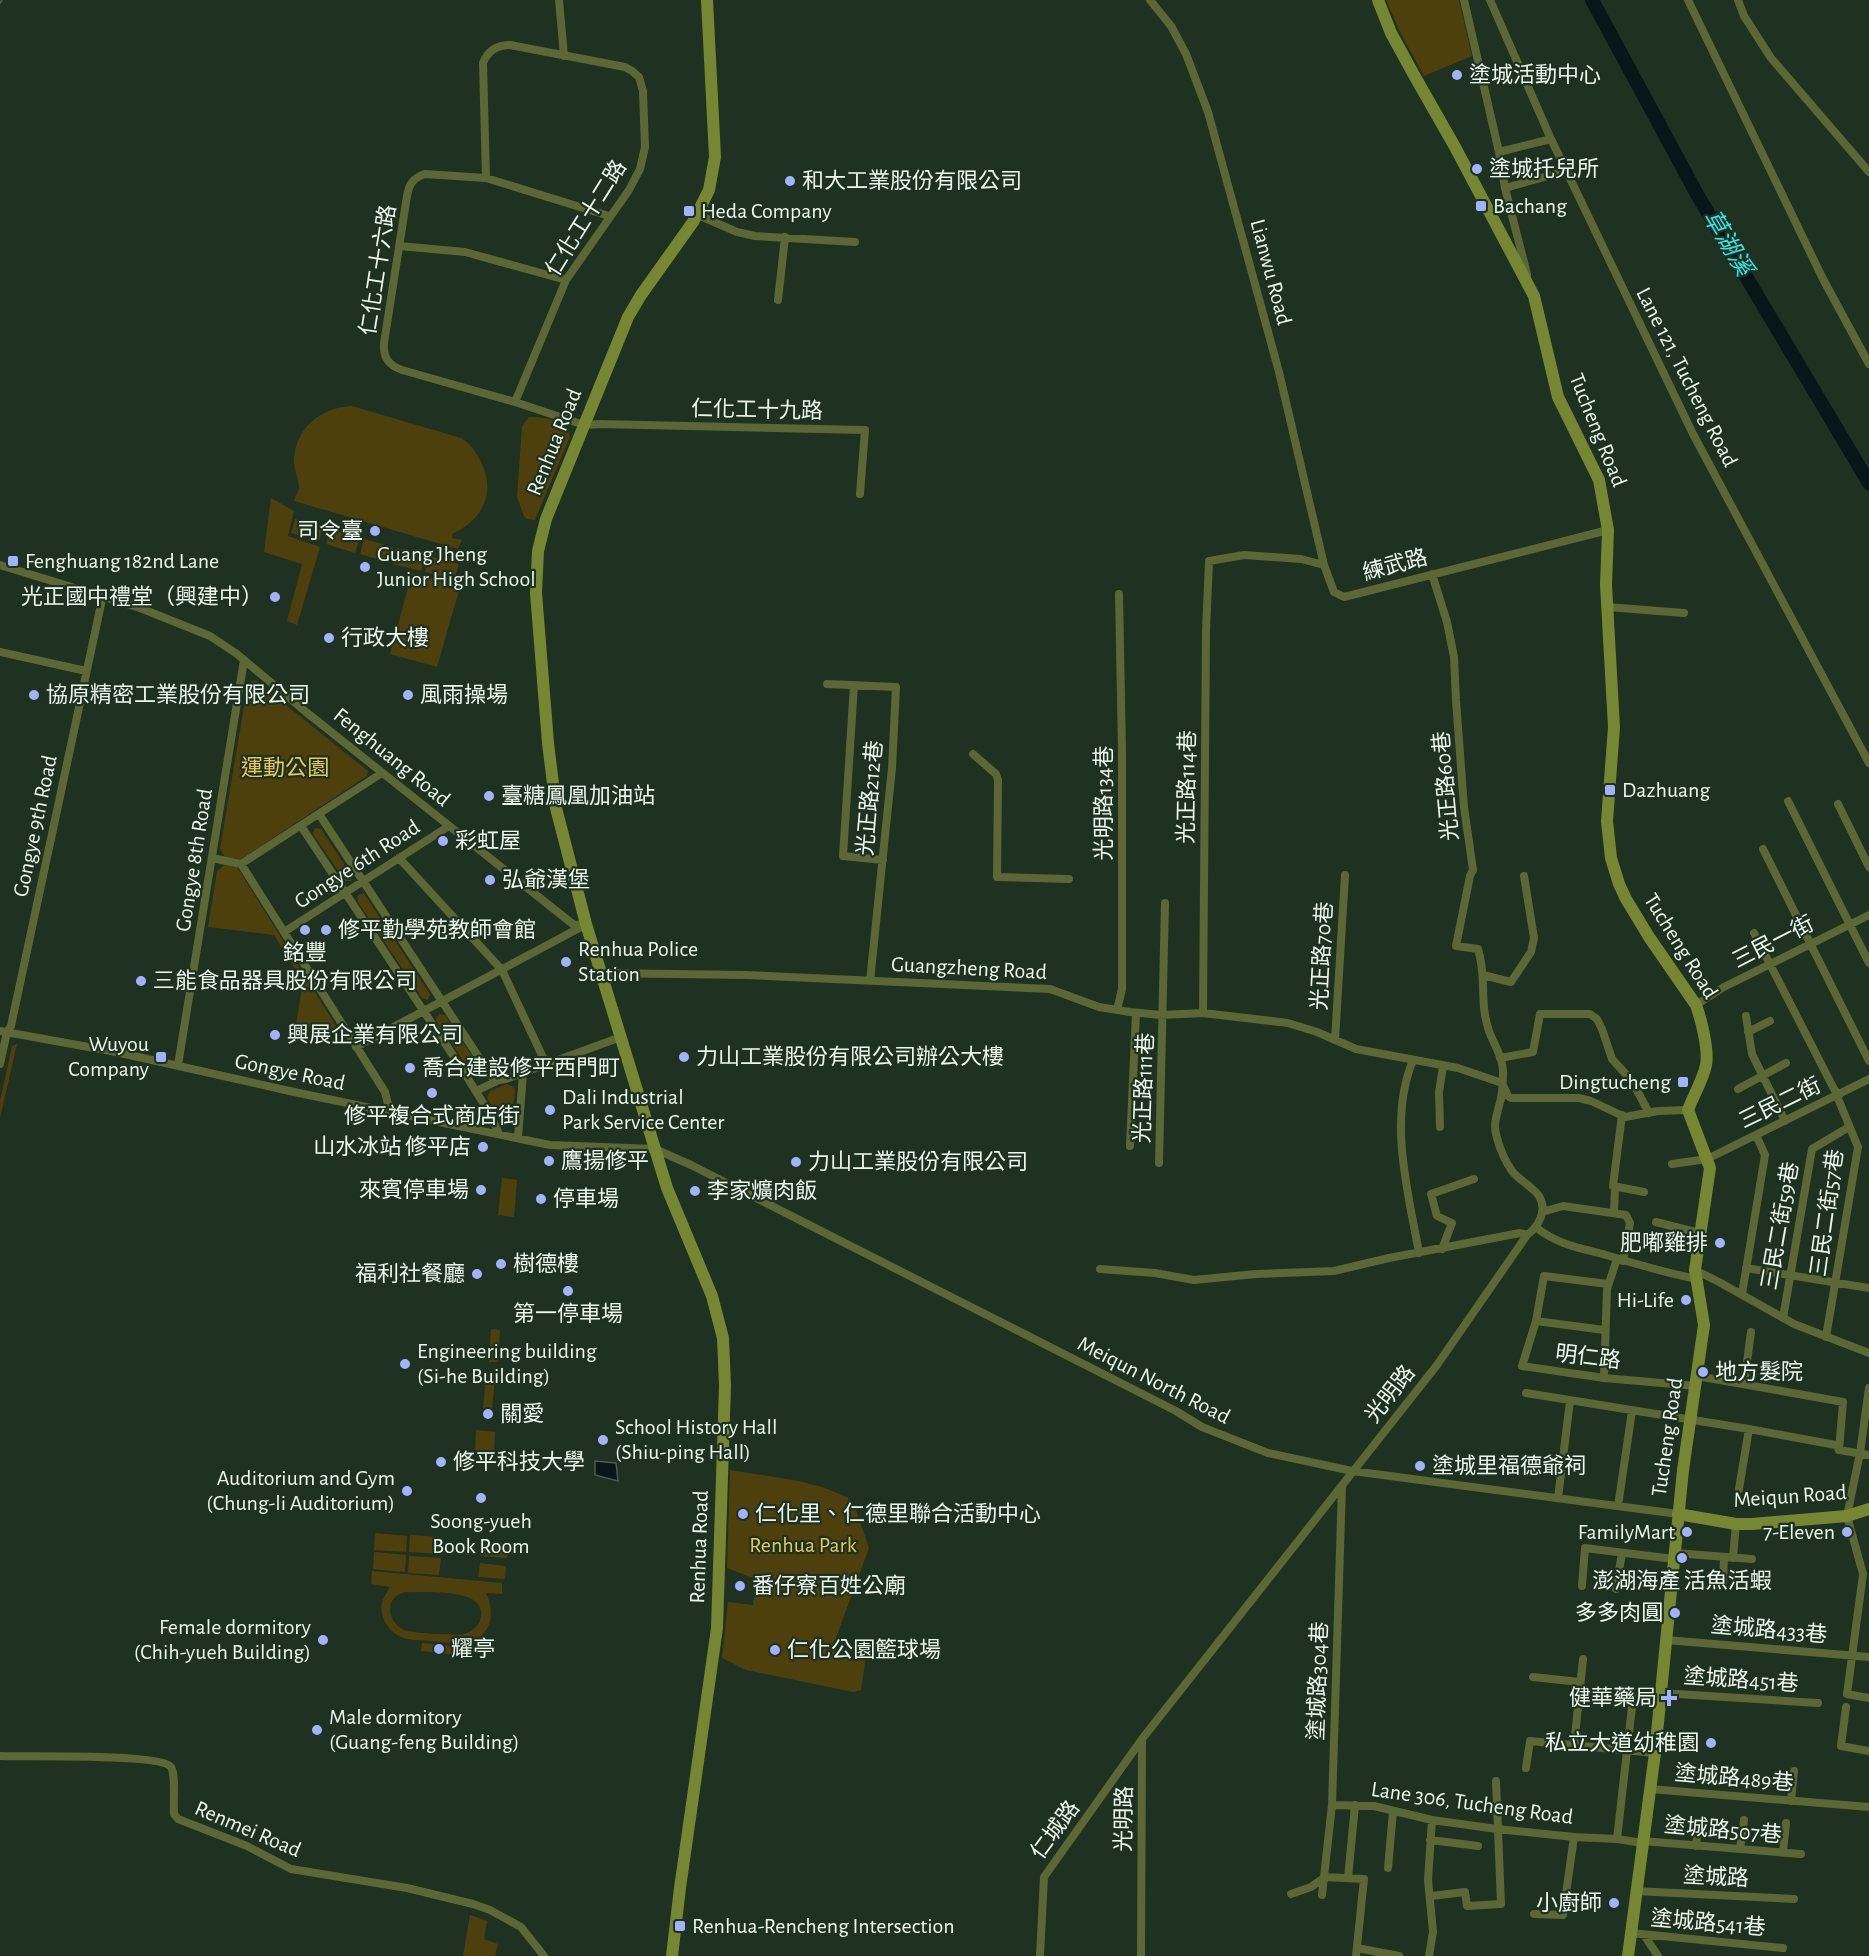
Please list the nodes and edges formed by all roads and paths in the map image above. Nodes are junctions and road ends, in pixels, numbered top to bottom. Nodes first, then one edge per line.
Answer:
1 (559, 0) edge
2 (707, 0) edge
3 (1150, 0) edge
4 (1378, 0) edge
5 (1464, 0) edge
6 (1490, 0) edge
7 (1688, 0) edge
8 (1738, 0) edge
9 (564, 56) junction
10 (1551, 138) junction
11 (1500, 152) junction
12 (1566, 171) junction
13 (1869, 172) edge
14 (486, 178) junction
15 (1505, 188) junction
16 (698, 215) junction
17 (609, 216) junction
18 (785, 237) junction
19 (855, 242) dead end
20 (399, 246) junction
21 (566, 280) junction
22 (1530, 286) junction
23 (778, 300) dead end
24 (1869, 364) edge
25 (515, 402) junction
26 (584, 425) junction
27 (860, 494) dead end
28 (1608, 530) junction
29 (0, 565) edge
30 (1324, 565) junction
31 (1432, 574) junction
32 (1119, 594) dead end
33 (103, 596) junction
34 (1607, 607) junction
35 (1684, 613) dead end
36 (0, 652) edge
37 (244, 660) junction
38 (86, 671) junction
39 (827, 684) dead end
40 (854, 685) junction
41 (973, 754) dead end
42 (1869, 763) edge
43 (382, 773) junction
44 (1788, 801) dead end
45 (1838, 804) dead end
46 (319, 814) junction
47 (301, 826) junction
48 (449, 826) junction
49 (1763, 849) dead end
50 (213, 858) junction
51 (399, 858) junction
52 (883, 860) junction
53 (242, 864) junction
54 (1869, 867) edge
55 (1345, 874) dead end
56 (1524, 876) dead end
57 (1069, 879) dead end
58 (363, 881) junction
59 (345, 893) junction
60 (1165, 903) dead end
61 (1869, 915) edge
62 (586, 924) junction
63 (1850, 924) junction
64 (285, 932) junction
65 (1754, 933) dead end
66 (1810, 943) junction
67 (1771, 963) junction
68 (1869, 963) edge
69 (502, 970) junction
70 (601, 973) junction
71 (1483, 975) junction
72 (870, 981) junction
73 (442, 1001) junction
74 (1696, 1005) junction
75 (1117, 1010) junction
76 (423, 1011) junction
77 (1136, 1013) junction
78 (1203, 1013) junction
79 (1164, 1015) junction
80 (1746, 1016) dead end
81 (1770, 1021) dead end
82 (3, 1032) edge
83 (1748, 1032) junction
84 (621, 1037) junction
85 (1335, 1040) junction
86 (356, 1047) junction
87 (1500, 1058) junction
88 (1413, 1060) junction
89 (1869, 1061) edge
90 (0, 1064) edge
91 (546, 1064) junction
92 (1786, 1064) dead end
93 (178, 1065) junction
94 (1443, 1066) junction
95 (523, 1073) junction
96 (1763, 1076) junction
97 (1869, 1079) edge
98 (495, 1082) junction
99 (1502, 1083) junction
100 (1737, 1089) dead end
101 (476, 1091) junction
102 (1838, 1095) junction
103 (1688, 1110) junction
104 (390, 1112) junction
105 (1649, 1113) junction
106 (1622, 1115) junction
107 (1785, 1121) junction
108 (1440, 1127) dead end
109 (1850, 1127) junction
110 (499, 1134) junction
111 (1756, 1135) junction
112 (518, 1138) junction
113 (1130, 1146) dead end
114 (655, 1149) junction
115 (1707, 1159) junction
116 (1159, 1163) dead end
117 (1675, 1166) dead end
118 (1474, 1179) dead end
119 (1616, 1186) junction
120 (1644, 1192) dead end
121 (1542, 1212) junction
122 (1614, 1213) junction
123 (1656, 1222) dead end
124 (1537, 1228) junction
125 (1699, 1233) junction
126 (1527, 1235) junction
127 (1442, 1249) junction
128 (1419, 1253) junction
129 (1620, 1260) junction
130 (1746, 1268) junction
131 (1100, 1269) dead end
132 (1696, 1275) junction
133 (1790, 1275) junction
134 (1836, 1282) junction
135 (1608, 1284) junction
136 (1869, 1288) edge
137 (1742, 1294) junction
138 (1783, 1318) junction
139 (1536, 1321) junction
140 (1604, 1329) junction
141 (1751, 1332) dead end
142 (1826, 1337) junction
143 (1869, 1353) edge
144 (1604, 1378) junction
145 (1696, 1381) junction
146 (1744, 1384) junction
147 (1869, 1388) edge
148 (1526, 1393) dead end
149 (1570, 1401) junction
150 (1632, 1411) junction
151 (1690, 1419) junction
152 (1749, 1429) junction
153 (1839, 1450) junction
154 (1865, 1454) edge
155 (1352, 1472) junction
156 (1342, 1486) junction
157 (1739, 1489) dead end
158 (1558, 1498) junction
159 (1618, 1506) junction
160 (1869, 1509) edge
161 (1678, 1514) junction
162 (1847, 1516) junction
163 (1736, 1524) junction
164 (1622, 1553) junction
165 (1675, 1556) junction
166 (1729, 1557) junction
167 (1752, 1559) dead end
168 (1582, 1586) dead end
169 (1723, 1586) dead end
170 (1616, 1588) dead end
171 (1666, 1640) junction
172 (1852, 1655) junction
173 (1869, 1657) edge
174 (1582, 1659) dead end
175 (1533, 1677) dead end
176 (1581, 1682) junction
177 (1661, 1692) junction
178 (1634, 1698) dead end
179 (1869, 1698) edge
180 (1818, 1703) dead end
181 (1846, 1707) dead end
182 (1142, 1739) junction
183 (1574, 1745) junction
184 (1627, 1751) junction
185 (1869, 1751) edge
186 (1655, 1753) junction
187 (0, 1756) edge
188 (1526, 1768) dead end
189 (1794, 1771) dead end
190 (1496, 1782) dead end
191 (1650, 1789) junction
192 (1791, 1801) junction
193 (1332, 1804) junction
194 (1355, 1805) junction
195 (1869, 1807) edge
196 (1393, 1811) junction
197 (1432, 1820) junction
198 (1743, 1820) dead end
199 (1786, 1823) dead end
200 (1698, 1824) dead end
201 (1497, 1829) junction
202 (1574, 1837) junction
203 (1617, 1839) junction
204 (1430, 1840) junction
205 (1642, 1842) junction
206 (1478, 1846) dead end
207 (1696, 1846) junction
208 (1740, 1849) junction
209 (1783, 1852) junction
210 (1801, 1854) dead end
211 (1388, 1868) dead end
212 (1325, 1877) junction
213 (1348, 1878) junction
214 (1635, 1891) junction
215 (1291, 1894) dead end
216 (1322, 1895) dead end
217 (1431, 1896) junction
218 (1794, 1899) dead end
219 (1534, 1914) dead end
220 (1631, 1933) junction
221 (1644, 1935) junction
222 (1783, 1948) dead end
223 (1357, 1952) edge
224 (544, 1956) edge
225 (672, 1956) edge
226 (1040, 1956) edge
227 (1141, 1956) edge
228 (1399, 1956) edge
229 (1429, 1956) edge
230 (1628, 1956) edge
231 (1658, 1956) edge

1 - 9 street
2 - 16 street, Renhua Road
3 - 30 street, Lianwu Road
4 - 22 street, Tucheng Road
5 - 11 street
6 - 10 street, Lane 121, Tucheng Road
7 - 24 street
8 - 13 street
9 - 14 street, 仁化工十二路
9 - 17 street, 仁化工十二路
10 - 11 street
10 - 12 street, Lane 121, Tucheng Road
11 - 15 street
12 - 15 street
12 - 42 street, Lane 121, Tucheng Road
14 - 17 street, 仁化工十六路
14 - 20 street, 仁化工十六路
15 - 22 street
16 - 18 street
16 - 26 street, Renhua Road
17 - 21 street, 仁化工十二路
18 - 19 street
18 - 23 street
20 - 21 street
20 - 25 street, 仁化工十六路
21 - 25 street, 仁化工十二路
22 - 28 street, Tucheng Road
25 - 26 street, 仁化工十六路
26 - 27 street, 仁化工十九路
26 - 62 street, Renhua Road
28 - 31 street, 練武路
28 - 34 street, Tucheng Road
29 - 33 street, Fenghuang Road
30 - 31 street, 練武路
30 - 78 street, 光正路114巷
31 - 71 street, 光正路60巷
32 - 75 street, 光明路134巷
33 - 37 street, Fenghuang Road
33 - 38 street, Gongye 9th Road
34 - 35 street
34 - 74 street, Tucheng Road
36 - 38 street
37 - 43 street, Fenghuang Road
37 - 50 street, Gongye 8th Road
38 - 82 street, Gongye 9th Road
39 - 40 street, 光正路212巷
40 - 52 street
40 - 52 street, 光正路212巷
41 - 57 street
43 - 46 street
43 - 48 street, Fenghuang Road
44 - 63 street
45 - 54 street
46 - 47 street
46 - 58 street
47 - 53 street
47 - 59 street
48 - 51 street, Gongye 6th Road
48 - 62 street, Fenghuang Road
49 - 66 street
50 - 53 street
50 - 93 street, Gongye 8th Road
51 - 58 street, Gongye 6th Road
51 - 69 street
52 - 72 street, 光正路212巷
53 - 64 street
55 - 85 street, 光正路70巷
56 - 71 street
58 - 59 street, Gongye 6th Road
58 - 73 street
59 - 64 street, Gongye 6th Road
59 - 76 street
60 - 79 street, 光正路111巷
61 - 63 street, 三民一街
62 - 69 street
62 - 70 street, Renhua Road
63 - 66 street, 三民一街
63 - 68 street
64 - 86 street
65 - 67 street, 三民二街57巷
66 - 67 street, 三民一街
66 - 89 street
67 - 74 street, 三民一街
67 - 102 street, 三民二街57巷
69 - 73 street
69 - 91 street
70 - 72 street, Guangzheng Road
70 - 84 street, Renhua Road
71 - 87 street, 光正路60巷
72 - 75 street, Guangzheng Road
73 - 76 street
73 - 98 street
74 - 103 street, Tucheng Road
75 - 77 street, Guangzheng Road
76 - 86 street
76 - 101 street
77 - 79 street, Guangzheng Road
77 - 113 street, 光正路111巷
78 - 79 street, Guangzheng Road
78 - 85 street, Guangzheng Road
79 - 116 street, 光正路111巷
80 - 83 street
81 - 83 street
82 - 90 street, Gongye 9th Road
82 - 93 street, Gongye Road
83 - 96 street
84 - 91 street
84 - 114 street, Renhua Road
85 - 88 street, Guangzheng Road
86 - 104 street
87 - 99 street, 光正路60巷
87 - 105 street
88 - 94 street, Guangzheng Road
88 - 128 street
91 - 95 street
92 - 96 street
93 - 104 street, Gongye Road
94 - 99 street, Guangzheng Road
94 - 108 street
95 - 98 street
95 - 112 street
96 - 100 street
96 - 107 street
97 - 102 street, 三民二街
98 - 101 street
99 - 106 street, Guangzheng Road
99 - 121 street, 光正路60巷
101 - 110 street
102 - 107 street, 三民二街
102 - 109 street, 三民二街57巷
103 - 105 street
103 - 115 street, Tucheng Road
104 - 110 street, Gongye Road
105 - 106 street
106 - 119 street
107 - 111 street, 三民二街
109 - 133 street, 三民二街59巷
109 - 134 street, 三民二街57巷
110 - 112 street, Gongye Road
111 - 115 street, 三民二街
111 - 130 street
112 - 114 street, Gongye Road
114 - 155 street, Meiqun North Road
114 - 225 street, Renhua Road
115 - 117 street, 三民二街
115 - 125 street, Tucheng Road
118 - 127 street
119 - 120 street
119 - 122 street
121 - 122 street
121 - 124 street
122 - 129 street
123 - 125 street
124 - 126 street
124 - 129 street
125 - 132 street, Tucheng Road
126 - 127 street
126 - 155 street, 光明路
127 - 128 street
128 - 131 street
129 - 132 street
129 - 135 street
130 - 133 street
130 - 137 street
132 - 137 street
132 - 145 street, Tucheng Road
133 - 134 street
133 - 138 street, 三民二街59巷
134 - 136 street
134 - 142 street, 三民二街57巷
135 - 139 street
135 - 140 street
137 - 138 street
138 - 142 street
139 - 140 street
139 - 144 street, 明仁路
140 - 144 street
141 - 146 street
142 - 143 street
144 - 145 street, 明仁路
145 - 146 street, 明仁路
145 - 151 street, Tucheng Road
146 - 153 street, 明仁路
147 - 154 street
148 - 149 street
149 - 150 street
149 - 158 street
150 - 151 street
150 - 159 street
151 - 152 street
151 - 161 street, Tucheng Road
152 - 153 street
152 - 157 street
153 - 154 street
154 - 162 street
155 - 156 street, 光明路
155 - 158 street, Meiqun North Road
156 - 182 street, 光明路
156 - 193 street, 塗城路304巷
158 - 159 street, Meiqun North Road
159 - 161 street, Meiqun North Road
160 - 162 street, Meiqun Road
161 - 163 street, Meiqun Road
161 - 165 street, Tucheng Road
162 - 163 street, Meiqun Road
162 - 172 street
163 - 166 street
164 - 165 street
164 - 168 street
164 - 170 street
165 - 166 street
165 - 171 street, Tucheng Road
166 - 167 street
166 - 169 street
171 - 172 street, 塗城路433巷
171 - 177 street, Tucheng Road
172 - 173 street, 塗城路433巷
172 - 179 street
174 - 176 street
175 - 176 street
176 - 183 street
177 - 180 street, 塗城路451巷
177 - 186 street, Tucheng Road
178 - 184 street
181 - 185 street
182 - 226 street, 仁城路
182 - 227 street, 光明路
183 - 184 street
183 - 188 street
184 - 186 street
184 - 203 street
186 - 191 street, Tucheng Road
187 - 224 street, Renmei Road
189 - 192 street
190 - 201 street
191 - 192 street, 塗城路489巷
191 - 205 street, Tucheng Road
192 - 195 street, 塗城路489巷
193 - 194 street, Lane 306, Tucheng Road
193 - 212 street, 塗城路304巷
194 - 196 street, Lane 306, Tucheng Road
194 - 213 street
196 - 197 street, Lane 306, Tucheng Road
196 - 211 street
197 - 201 street, Lane 306, Tucheng Road
197 - 204 street
198 - 208 street
199 - 209 street
200 - 207 street
201 - 202 street, Lane 306, Tucheng Road
201 - 217 street
202 - 203 street, Lane 306, Tucheng Road
202 - 219 street
203 - 205 street, Lane 306, Tucheng Road
204 - 206 street
204 - 217 street
205 - 207 street, 塗城路507巷
205 - 214 street, Tucheng Road
207 - 208 street, 塗城路507巷
208 - 209 street, 塗城路507巷
209 - 210 street, 塗城路507巷
212 - 213 street
212 - 215 street
212 - 216 street, 塗城路304巷
213 - 223 street
214 - 218 street, 塗城路
214 - 220 street, Tucheng Road
217 - 229 street
220 - 221 street, 塗城路541巷
220 - 230 street, Tucheng Road
221 - 222 street, 塗城路541巷
221 - 231 street
223 - 228 street

